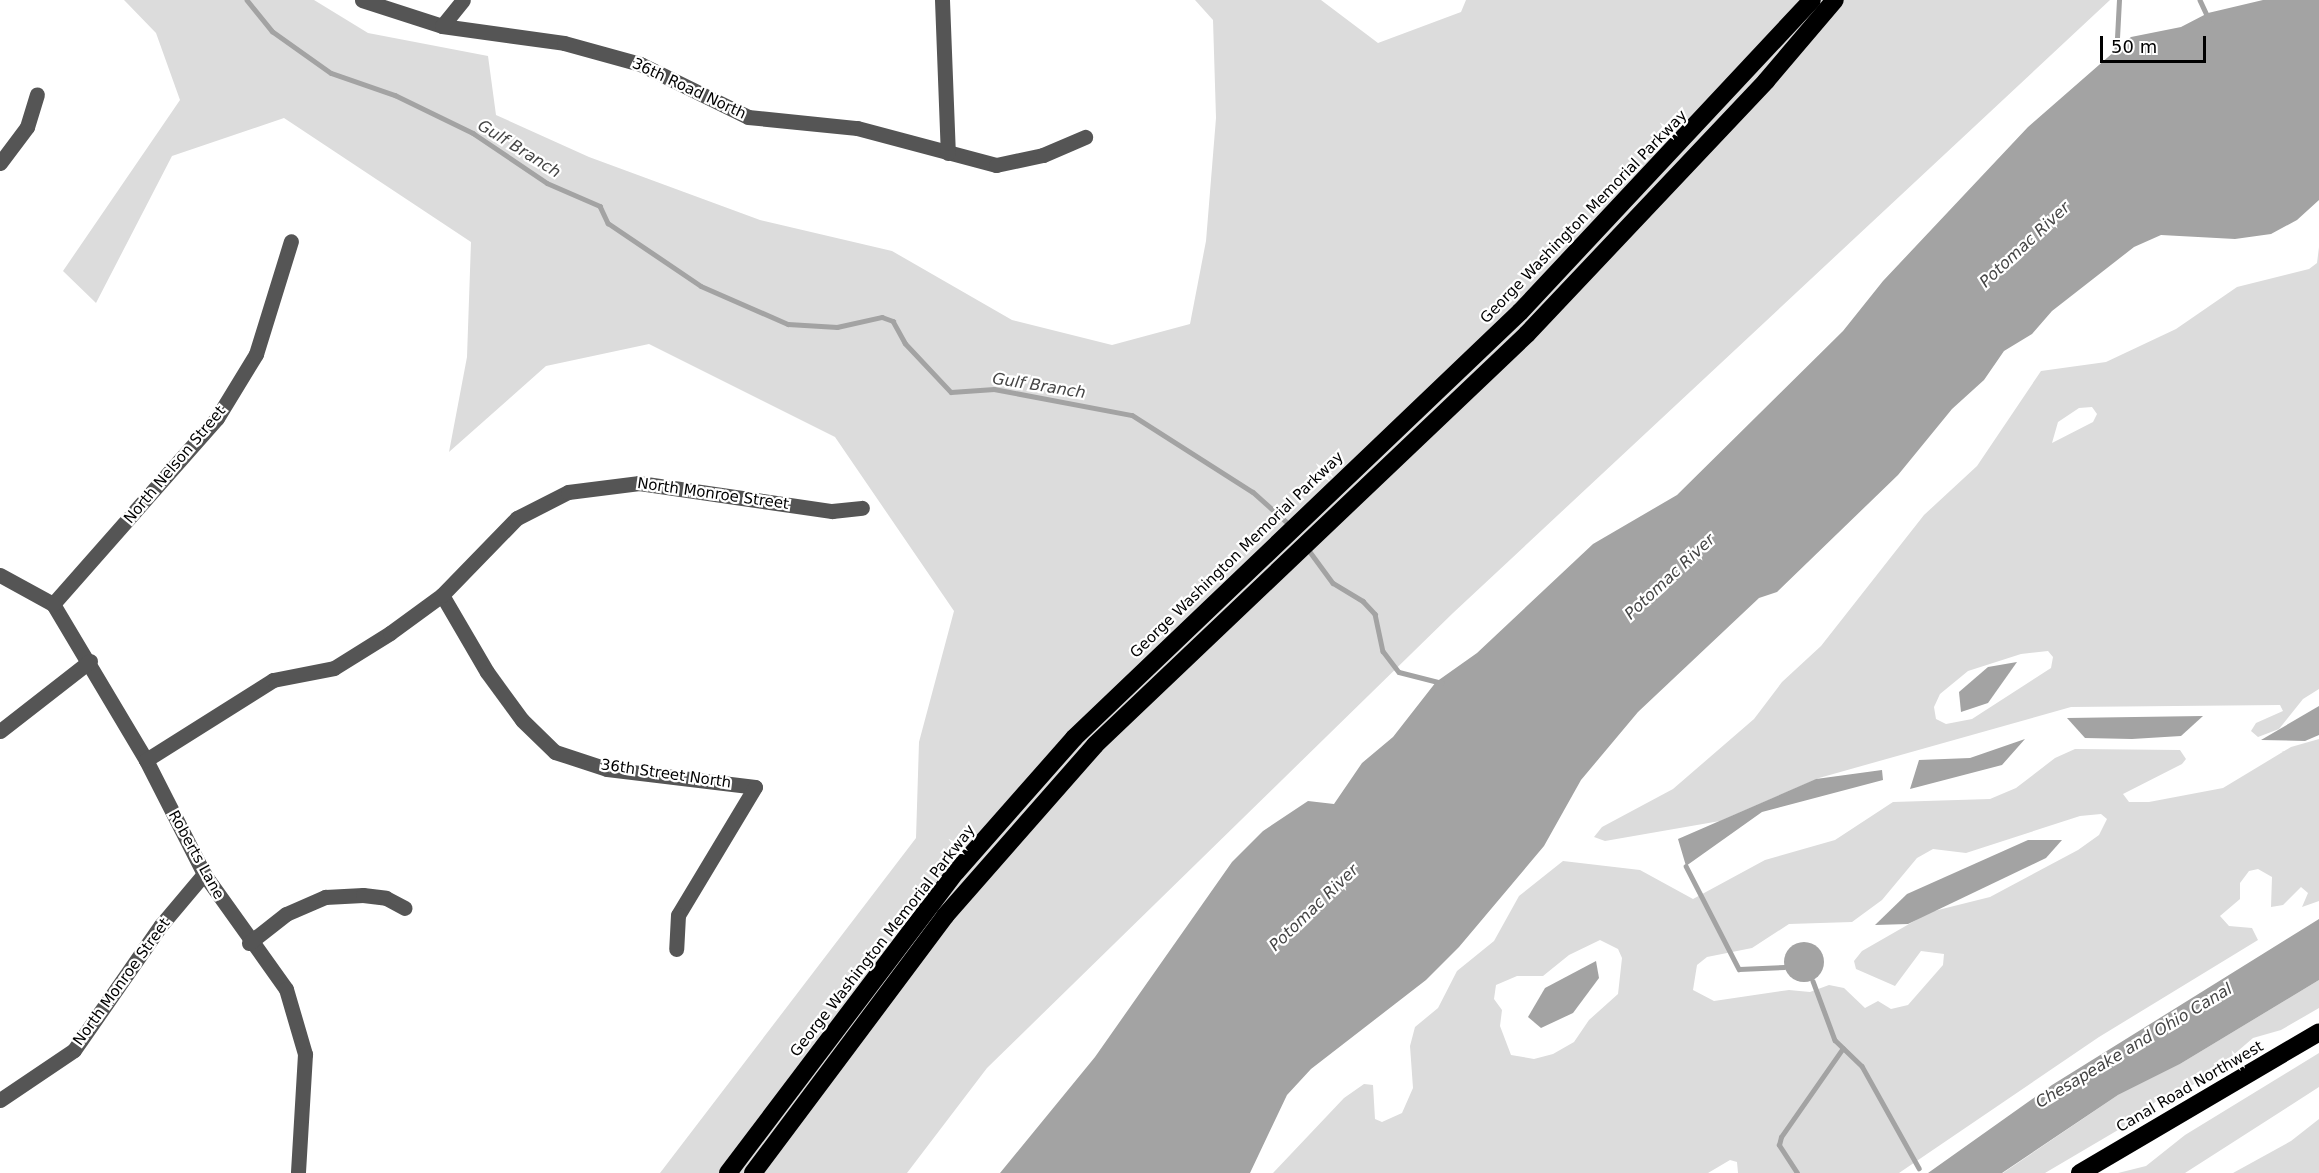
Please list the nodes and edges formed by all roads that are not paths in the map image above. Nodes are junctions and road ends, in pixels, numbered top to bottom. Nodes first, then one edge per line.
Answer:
1 (362, 0) edge
2 (463, 0) edge
3 (942, 0) edge
4 (1812, 0) edge
5 (1835, 0) edge
6 (442, 26) junction
7 (38, 94) dead end
8 (1085, 137) dead end
9 (948, 153) junction
10 (0, 162) edge
11 (291, 241) dead end
12 (862, 508) dead end
13 (0, 575) edge
14 (442, 595) junction
15 (53, 604) junction
16 (90, 661) junction
17 (0, 731) edge
18 (146, 760) junction
19 (204, 874) junction
20 (405, 908) dead end
21 (249, 943) junction
22 (676, 949) dead end
23 (2319, 1032) edge
24 (0, 1100) edge
25 (298, 1173) edge
26 (728, 1173) edge
27 (753, 1173) edge
28 (2080, 1173) edge

1 - 6 street, 36th Road North
2 - 6 street
3 - 9 street
4 - 26 highway, George Washington Memorial Parkway
5 - 27 highway
6 - 9 street, 36th Road North
7 - 10 street
8 - 9 street, 36th Road North
11 - 15 street, North Nelson Street
12 - 14 street, North Monroe Street
13 - 15 street, Roberts Lane
14 - 18 street, North Monroe Street
14 - 22 street, 36th Street North
15 - 16 street, Roberts Lane
16 - 17 street
16 - 18 street, Roberts Lane
18 - 19 street, Roberts Lane
19 - 21 street, Roberts Lane
19 - 24 street, North Monroe Street
20 - 21 street
21 - 25 street, Roberts Lane
23 - 28 highway, Canal Road Northwest

